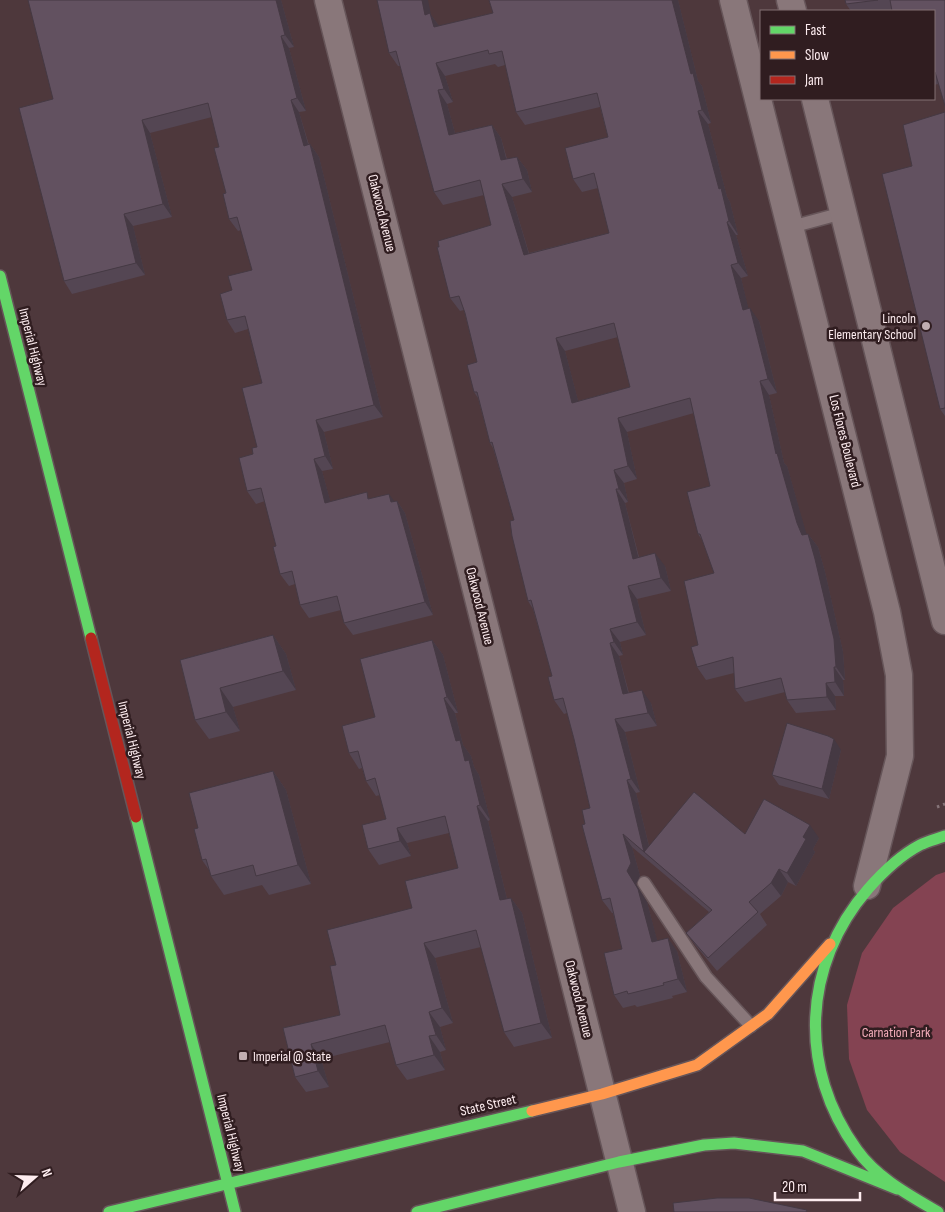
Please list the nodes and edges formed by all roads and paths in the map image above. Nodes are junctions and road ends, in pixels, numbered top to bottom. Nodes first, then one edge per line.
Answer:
1 (328, 0) edge
2 (733, 0) edge
3 (814, 100) edge
4 (843, 213) junction
5 (791, 227) junction
6 (0, 276) edge
7 (945, 621) edge
8 (945, 836) edge
9 (644, 883) dead end
10 (867, 886) junction
11 (830, 944) junction
12 (751, 1026) junction
13 (602, 1094) junction
14 (619, 1162) junction
15 (228, 1183) junction
16 (897, 1189) junction
17 (109, 1212) edge
18 (235, 1212) edge
19 (417, 1212) edge
20 (632, 1212) edge
21 (938, 1212) edge

1 - 13 street, Oakwood Avenue
2 - 5 street, Los Flores Boulevard
3 - 4 street
4 - 5 lane
4 - 7 street
5 - 10 street, Los Flores Boulevard
6 - 15 main road, Imperial Highway
8 - 10 main road
9 - 12 lane
10 - 11 main road
11 - 12 main road, State Street
11 - 16 main road
12 - 13 main road, State Street
13 - 14 street, Oakwood Avenue
13 - 15 main road, State Street
14 - 16 main road
14 - 19 main road
14 - 20 street, Oakwood Avenue
15 - 17 main road, State Street
15 - 18 main road, Imperial Highway
16 - 21 main road

